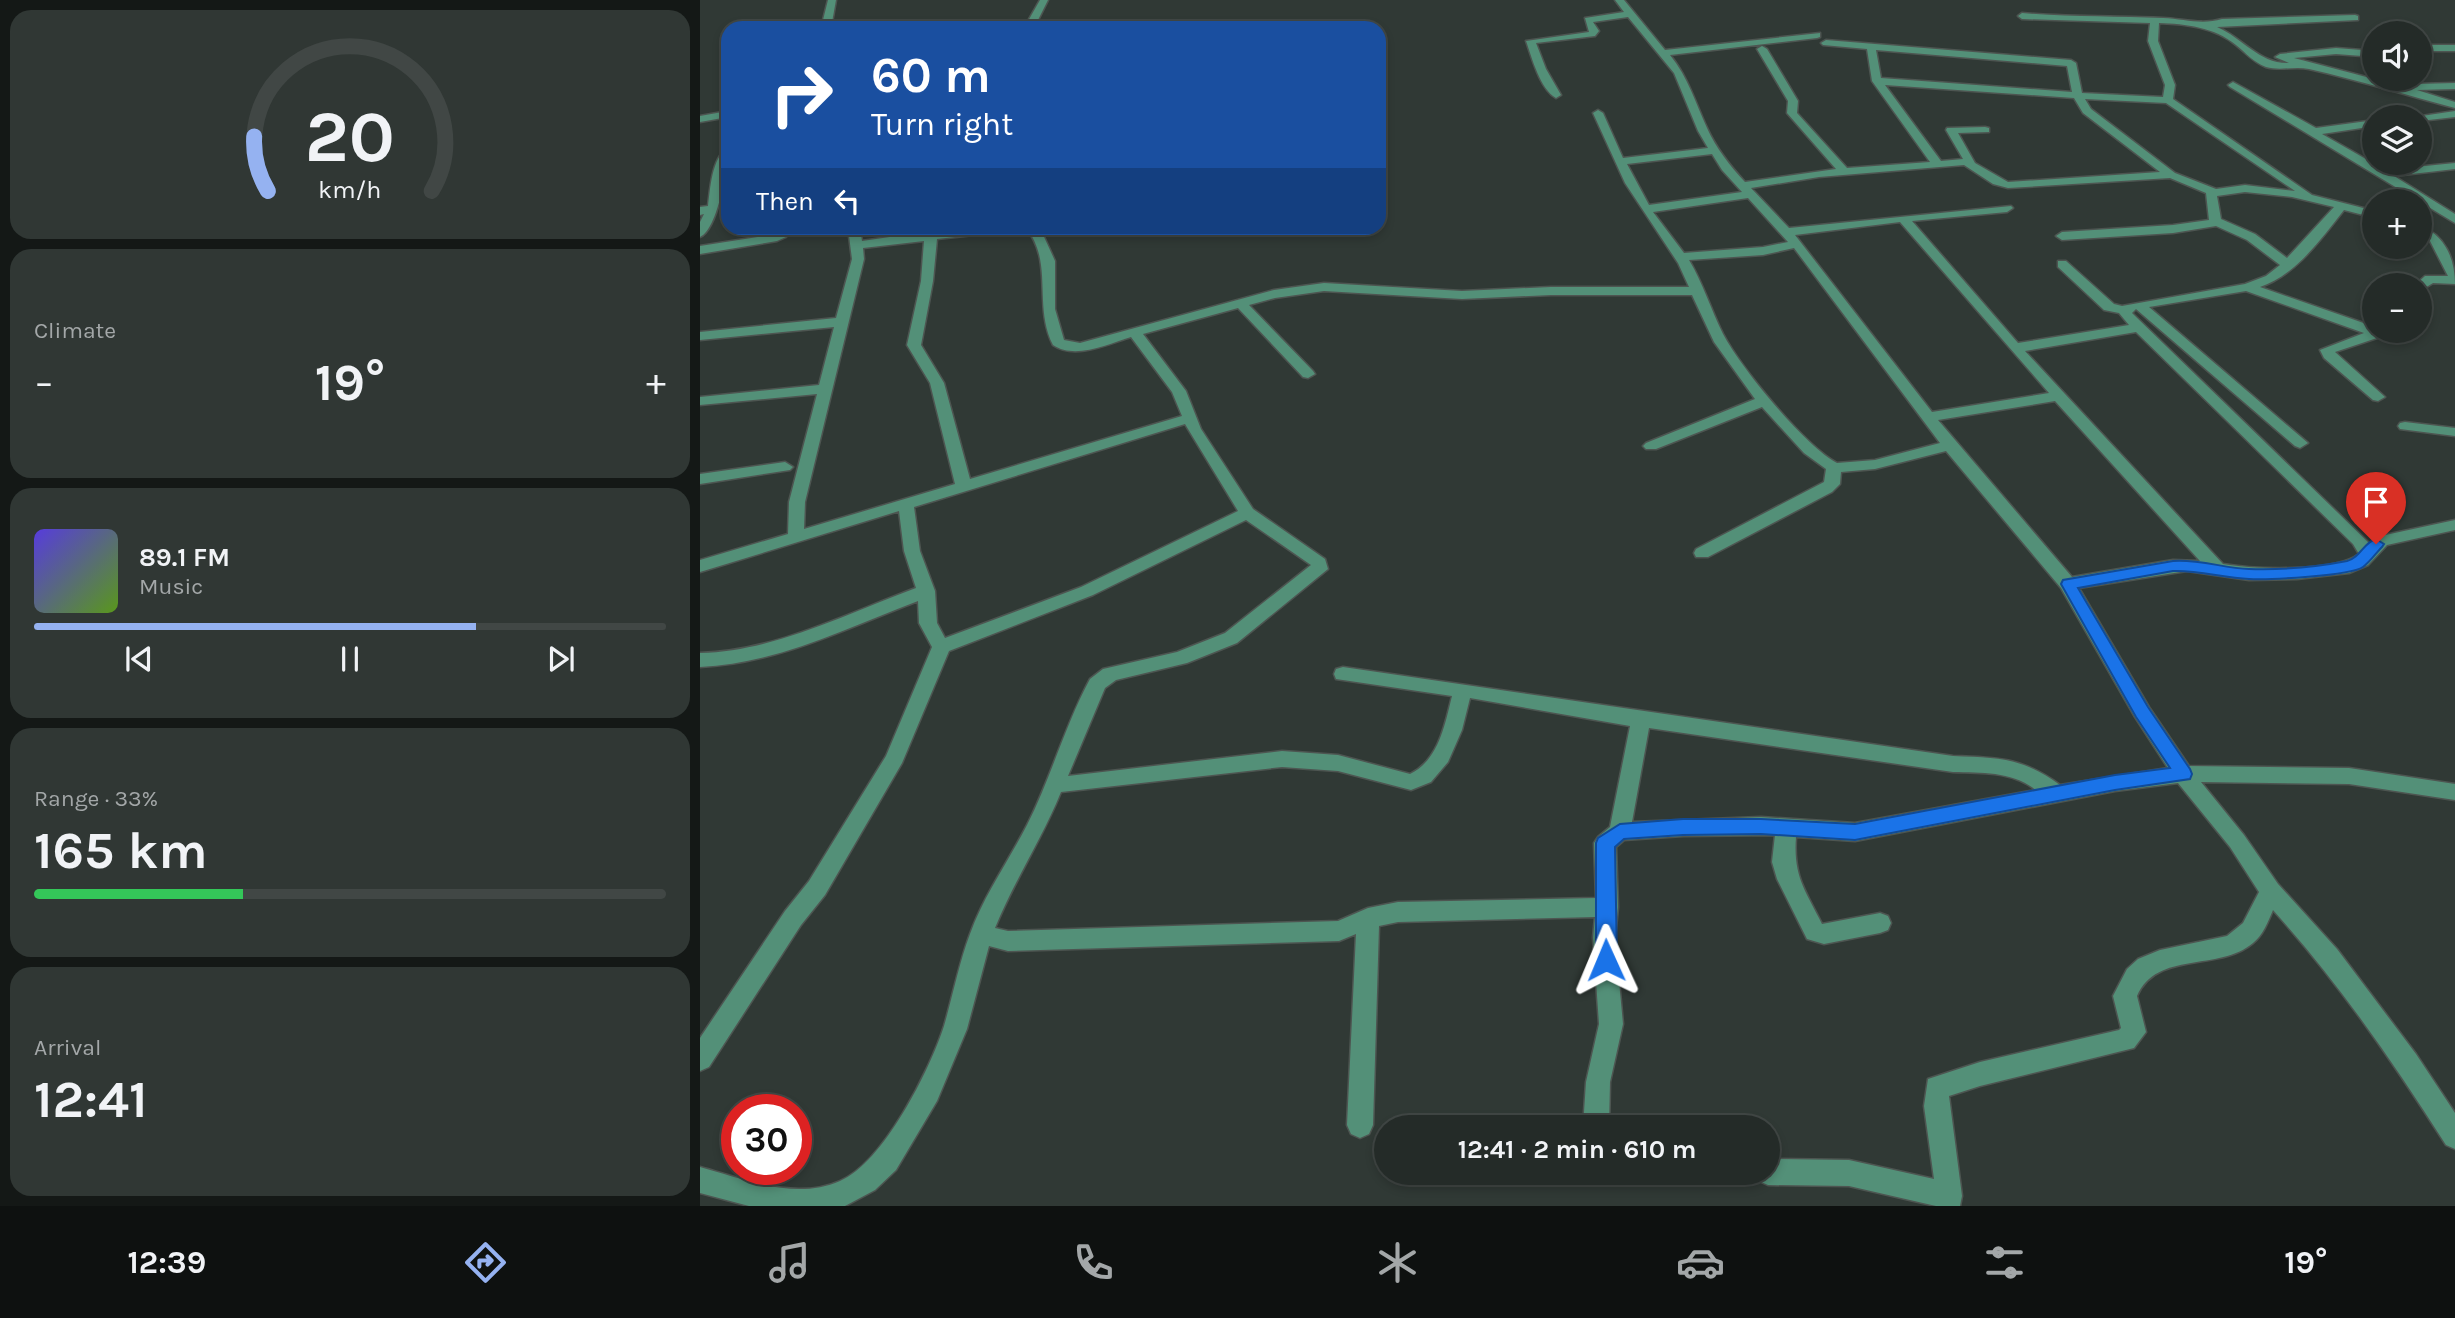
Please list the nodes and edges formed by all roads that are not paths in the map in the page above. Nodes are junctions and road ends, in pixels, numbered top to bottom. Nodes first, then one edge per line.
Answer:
1 (832, 0) edge
2 (1044, 0) edge
3 (1619, 0) edge
4 (1628, 14) junction
5 (2022, 16) dead end
6 (2355, 18) dead end
7 (828, 21) edge
8 (1033, 21) edge
9 (2155, 22) junction
10 (2208, 27) junction
11 (1817, 35) dead end
12 (1826, 43) dead end
13 (1871, 46) junction
14 (2432, 48) edge
15 (2455, 48) edge
16 (1762, 49) dead end
17 (1662, 53) junction
18 (2362, 53) edge
19 (2304, 65) junction
20 (2362, 78) edge
21 (1877, 81) junction
22 (2233, 85) dead end
23 (2455, 86) edge
24 (2432, 87) edge
25 (2412, 91) edge
26 (1556, 95) dead end
27 (2078, 96) junction
28 (2168, 100) junction
29 (2455, 105) edge
30 (1598, 113) dead end
31 (2455, 114) edge
32 (721, 115) edge
33 (2432, 117) edge
34 (700, 119) edge
35 (2362, 125) edge
36 (1985, 130) dead end
37 (2313, 131) junction
38 (1714, 151) junction
39 (1619, 162) junction
40 (1970, 162) junction
41 (2362, 162) edge
42 (1937, 163) junction
43 (2455, 166) edge
44 (2432, 169) edge
45 (721, 170) edge
46 (1844, 172) junction
47 (2171, 175) junction
48 (2385, 175) edge
49 (717, 178) junction
50 (700, 182) edge
51 (1746, 190) junction
52 (2214, 192) junction
53 (2313, 198) junction
54 (2341, 205) junction
55 (2007, 208) dead end
56 (1647, 209) junction
57 (2362, 211) edge
58 (707, 213) edge
59 (1903, 218) junction
60 (2215, 221) junction
61 (2438, 224) edge
62 (1787, 232) junction
63 (700, 233) edge
64 (780, 235) edge
65 (855, 235) edge
66 (931, 235) joint
67 (1039, 235) edge
68 (2062, 236) dead end
69 (1797, 244) junction
70 (856, 245) junction
71 (700, 250) edge
72 (1683, 257) junction
73 (2062, 264) dead end
74 (2288, 265) junction
75 (2432, 279) edge
76 (2455, 279) edge
77 (2247, 287) junction
78 (1697, 291) junction
79 (1240, 303) junction
80 (2139, 305) junction
81 (2124, 311) junction
82 (840, 321) junction
83 (2362, 326) edge
84 (2138, 328) junction
85 (1134, 332) junction
86 (700, 336) edge
87 (2362, 338) edge
88 (2015, 348) junction
89 (1308, 374) dead end
90 (824, 389) junction
91 (2059, 396) junction
92 (2378, 397) dead end
93 (1765, 400) junction
94 (700, 401) edge
95 (1928, 416) junction
96 (1190, 418) junction
97 (2405, 426) dead end
98 (2455, 432) edge
99 (2300, 443) dead end
100 (1950, 445) junction
101 (1651, 446) dead end
102 (785, 467) dead end
103 (1834, 467) junction
104 (700, 479) edge
105 (964, 487) junction
106 (905, 506) junction
107 (1247, 513) junction
108 (2455, 525) edge
109 (796, 536) junction
110 (2368, 546) junction
111 (1702, 553) dead end
112 (700, 566) edge
113 (2219, 571) junction
114 (2068, 584) junction
115 (926, 591) junction
116 (941, 647) junction
117 (700, 660) edge
118 (1343, 674) dead end
119 (1463, 690) junction
120 (1641, 720) junction
121 (2183, 774) junction
122 (1056, 785) junction
123 (2455, 792) edge
124 (2057, 794) junction
125 (1786, 828) junction
126 (1620, 832) junction
127 (2270, 891) junction
128 (1607, 907) junction
129 (1368, 918) junction
130 (1880, 923) dead end
131 (981, 934) junction
132 (700, 1059) edge
133 (1597, 1115) edge
134 (1360, 1125) dead end
135 (2455, 1136) edge
136 (1780, 1172) edge
137 (700, 1180) edge
138 (1949, 1201) edge

1 - 7 street
2 - 8 street
3 - 4 street
4 - 17 street
4 - 26 street
5 - 9 street
6 - 10 street
9 - 10 street
9 - 28 street
10 - 19 street
11 - 17 street
12 - 13 street
13 - 21 street
13 - 27 street
14 - 15 street
16 - 46 street
17 - 38 street
18 - 19 street
19 - 20 street
21 - 27 street
21 - 42 street
22 - 37 street
23 - 24 street
25 - 29 street
27 - 28 street
27 - 47 street
28 - 53 street
30 - 39 street
31 - 33 street
32 - 34 street
35 - 37 street
36 - 40 street
37 - 41 street
38 - 39 street
38 - 51 street
39 - 56 street
40 - 42 street
40 - 47 street
42 - 46 street
43 - 44 street
45 - 49 street
46 - 51 street
47 - 52 street
48 - 61 street
49 - 50 street
49 - 58 street
51 - 56 street
51 - 62 street
52 - 53 street
52 - 60 street
53 - 54 street
54 - 57 street
54 - 74 street
55 - 59 street
56 - 72 street
58 - 63 street
59 - 62 street
59 - 88 street
60 - 68 street
60 - 74 street
61 - 76 street
62 - 69 street
64 - 71 street
65 - 70 street
66 - 70 street
66 - 105 street
67 - 85 street
69 - 72 street
69 - 95 street
70 - 82 street
72 - 78 street
73 - 81 street
74 - 77 street
75 - 76 street
77 - 80 street
77 - 83 street
78 - 79 street
78 - 93 street
79 - 85 street
79 - 89 street
80 - 81 street
80 - 99 street
81 - 84 street
82 - 86 street
82 - 90 street
84 - 88 street
84 - 110 street
85 - 96 street
87 - 92 street
88 - 91 street
90 - 94 street
90 - 109 street
91 - 95 street
91 - 113 street
93 - 101 street
93 - 103 street
95 - 100 street
96 - 105 street
96 - 107 street
97 - 98 street
100 - 103 street
100 - 114 street
102 - 104 street
103 - 111 street
105 - 106 street
106 - 109 street
106 - 115 street
107 - 116 street
107 - 122 street
108 - 110 street
109 - 112 street
110 - 113 street
113 - 114 street
114 - 121 street
115 - 116 street
115 - 117 street
116 - 132 street
118 - 119 street
119 - 120 street
119 - 122 street
120 - 124 street
120 - 126 street
121 - 123 street
121 - 124 street
121 - 127 street
122 - 131 street
124 - 125 street
125 - 126 street
125 - 130 street
126 - 128 street
127 - 135 street
127 - 138 street
128 - 129 street
128 - 133 street
129 - 131 street
129 - 134 street
131 - 137 street
136 - 138 street

